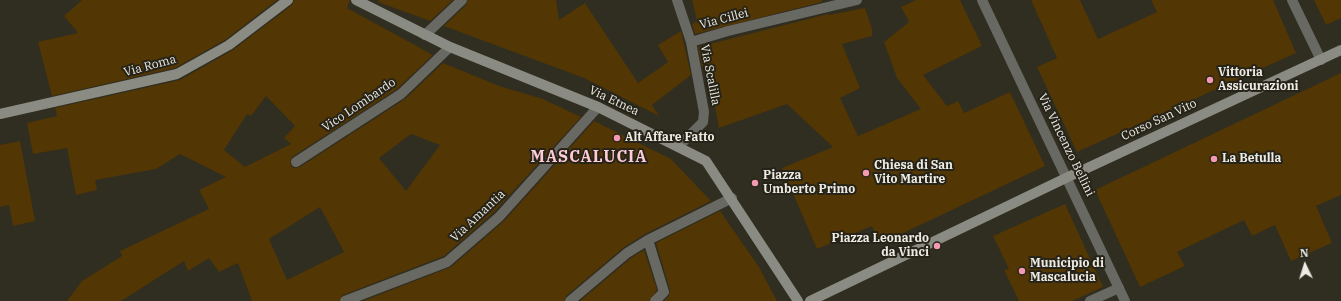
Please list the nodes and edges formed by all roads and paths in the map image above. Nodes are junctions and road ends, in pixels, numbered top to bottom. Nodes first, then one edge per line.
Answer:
1 (288, 0) edge
2 (356, 0) edge
3 (462, 0) edge
4 (676, 0) edge
5 (857, 0) edge
6 (982, 0) edge
7 (1292, 0) edge
8 (425, 35) junction
9 (691, 42) junction
10 (450, 48) junction
11 (1341, 50) edge
12 (1321, 60) junction
13 (598, 107) junction
14 (0, 114) edge
15 (678, 147) junction
16 (296, 162) dead end
17 (1068, 177) junction
18 (732, 198) junction
19 (648, 240) junction
20 (1119, 288) junction
21 (371, 297) edge
22 (345, 301) edge
23 (570, 301) edge
24 (655, 301) edge
25 (798, 301) edge
26 (810, 301) edge
27 (1090, 301) edge
28 (1125, 301) edge

1 - 14 main road, Via Roma
2 - 8 main road, Via Etnea
3 - 8 street
4 - 9 street, Via Scalilla
5 - 9 street, Via Cillei
6 - 17 street, Via Vincenzo Bellini
7 - 12 street
8 - 10 main road, Via Etnea
9 - 15 street, Via Scalilla
10 - 13 main road, Via Etnea
10 - 16 street, Vico Lombardo
11 - 12 main road, Corso San Vito
12 - 17 main road, Corso San Vito
13 - 15 main road, Via Etnea
13 - 21 street, Via Amantia
15 - 18 main road, Via Etnea
17 - 20 street, Via Vincenzo Bellini
17 - 26 main road, Corso San Vito
18 - 19 street
18 - 25 main road, Via Etnea
19 - 23 street
19 - 24 street
20 - 27 street
20 - 28 street, Via Vincenzo Bellini
21 - 22 street, Via Amantia

